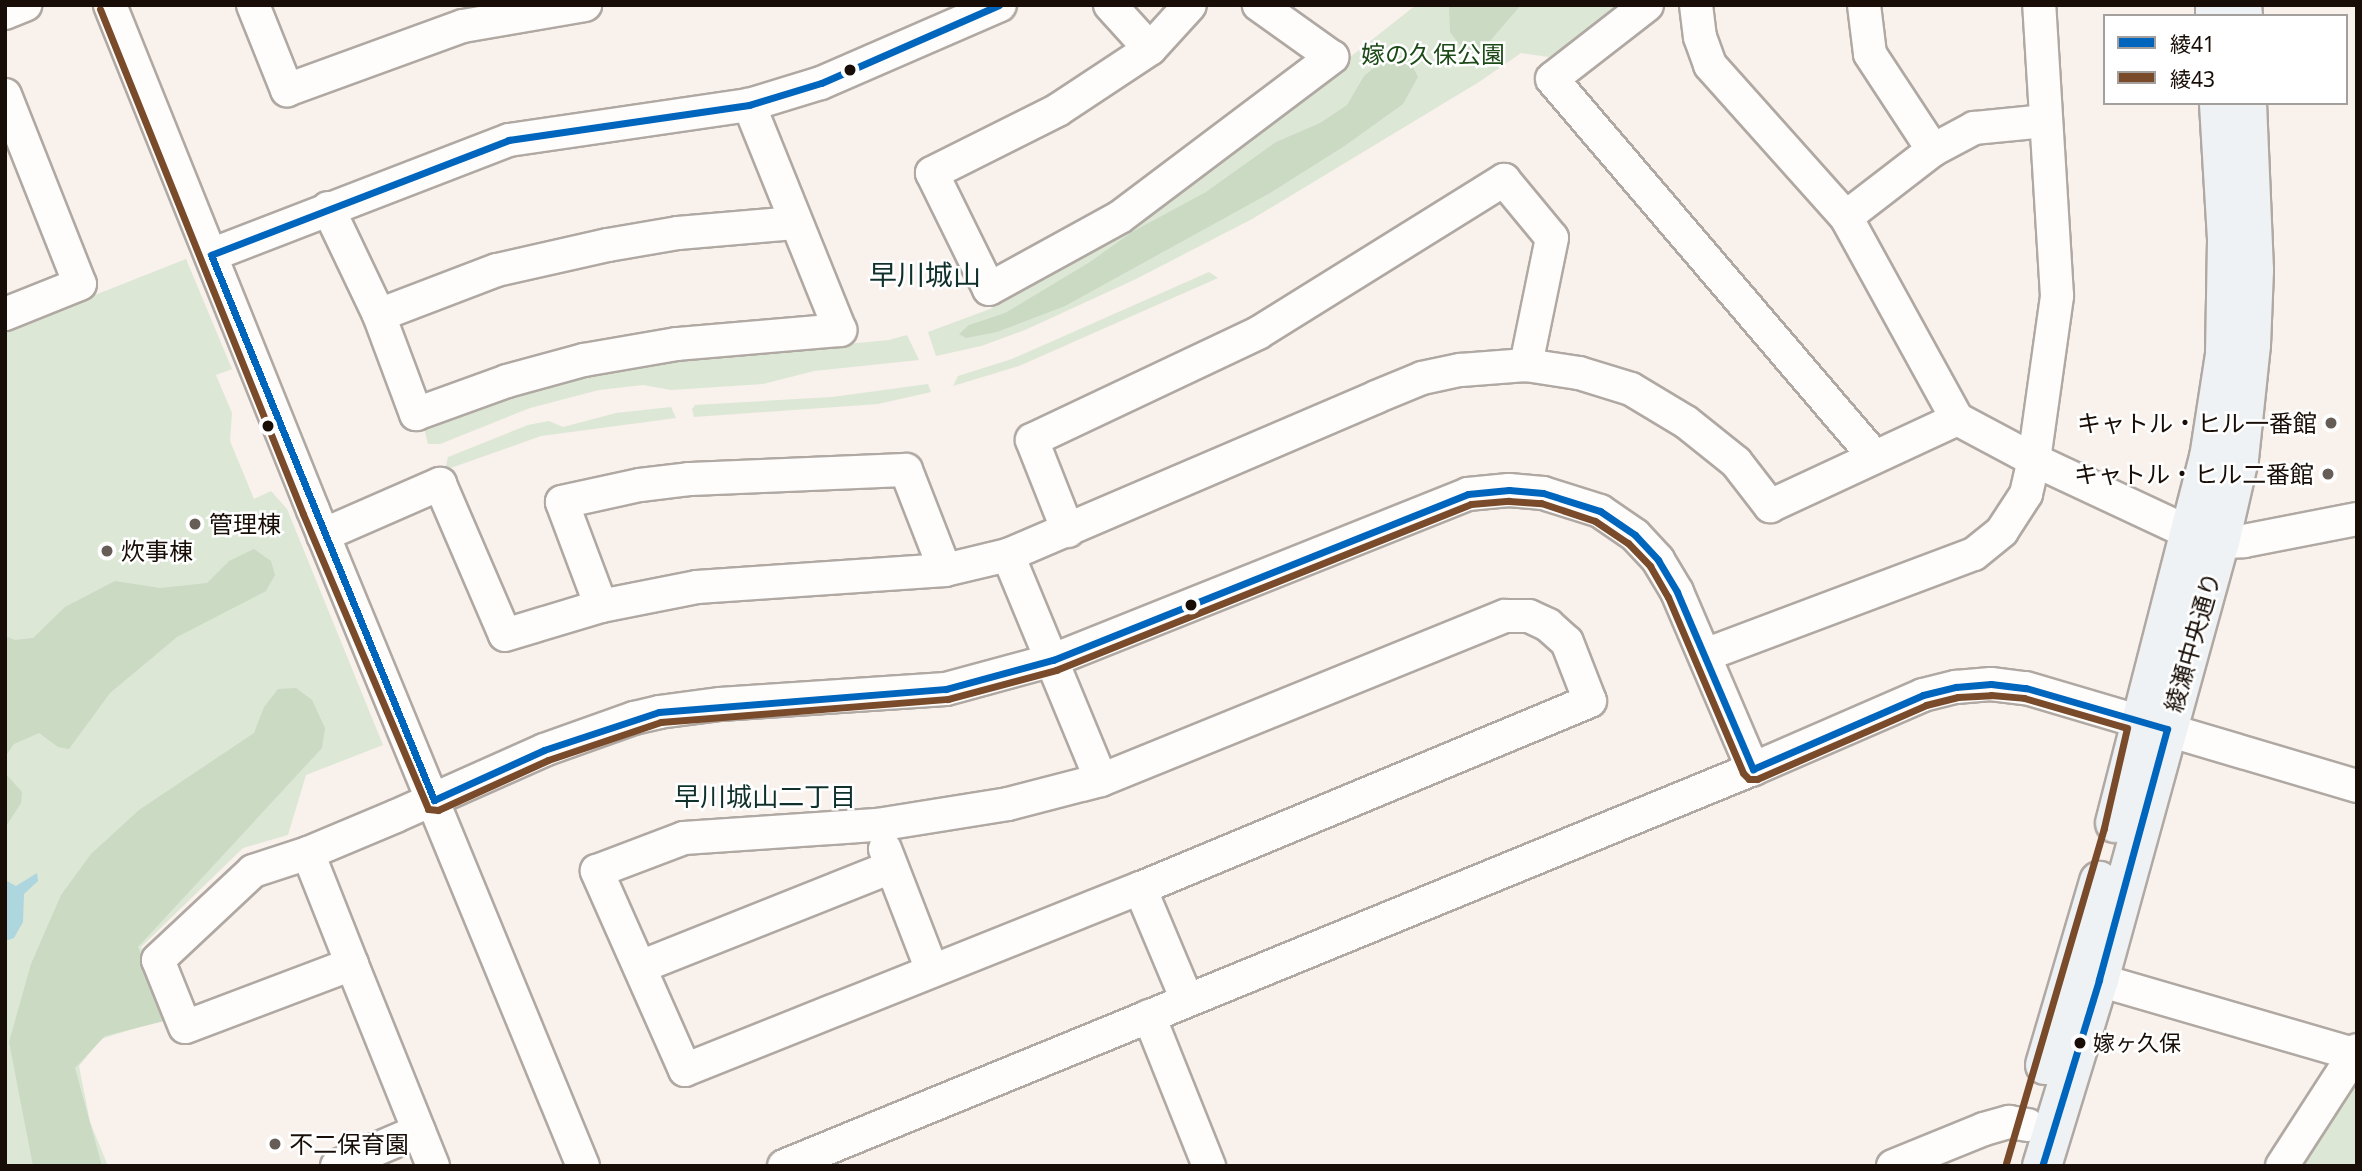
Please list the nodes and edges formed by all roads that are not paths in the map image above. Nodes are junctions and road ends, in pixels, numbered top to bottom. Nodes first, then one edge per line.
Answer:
1 (25, 5) edge
2 (110, 5) edge
3 (253, 5) edge
4 (585, 5) edge
5 (1000, 5) edge
6 (1110, 5) edge
7 (1190, 5) edge
8 (1259, 5) edge
9 (1647, 5) edge
10 (1696, 5) edge
11 (1864, 5) edge
12 (2039, 5) edge
13 (5, 13) edge
14 (1150, 49) junction
15 (5, 95) edge
16 (749, 105) junction
17 (2219, 105) edge
18 (2246, 105) edge
19 (2045, 121) junction
20 (1933, 149) junction
21 (328, 208) junction
22 (1846, 216) junction
23 (795, 223) junction
24 (211, 255) junction
25 (5, 314) edge
26 (379, 315) junction
27 (1526, 365) junction
28 (1957, 419) junction
29 (1874, 456) junction
30 (2034, 460) junction
31 (2357, 519) edge
32 (1068, 531) junction
33 (323, 534) junction
34 (2206, 538) junction
35 (1008, 555) junction
36 (945, 570) junction
37 (601, 606) junction
38 (1705, 655) junction
39 (1053, 660) junction
40 (2153, 725) junction
41 (1753, 769) junction
42 (1101, 780) junction
43 (2357, 786) edge
44 (434, 800) junction
45 (877, 825) junction
46 (308, 853) junction
47 (891, 867) junction
48 (1140, 888) junction
49 (352, 964) junction
50 (640, 967) junction
51 (933, 970) junction
52 (2099, 980) junction
53 (1187, 1000) junction
54 (1149, 1016) junction
55 (2355, 1052) edge
56 (2028, 1125) junction
57 (419, 1131) junction
58 (337, 1166) edge
59 (433, 1166) edge
60 (583, 1166) edge
61 (784, 1166) edge
62 (1209, 1166) edge
63 (1893, 1166) edge
64 (2016, 1166) edge
65 (2042, 1166) edge
66 (2282, 1166) edge

1 - 13 street
2 - 24 street
3 - 4 street
5 - 16 street
6 - 14 street
7 - 14 street
8 - 14 street
9 - 29 street
10 - 22 street
11 - 20 street
12 - 19 street
15 - 25 street
16 - 21 street
16 - 23 street
17 - 34 main road, 綾瀬中央通り
18 - 34 main road, 綾瀬中央通り
19 - 20 street
19 - 30 street
20 - 22 street
21 - 24 street
21 - 26 street
22 - 28 street
23 - 26 street
23 - 26 street
24 - 33 street
27 - 29 street
27 - 32 street
27 - 32 street
28 - 29 street
28 - 30 street
30 - 34 street
30 - 38 street
31 - 34 street
32 - 35 street
33 - 37 street
33 - 44 street
34 - 40 main road, 綾瀬中央通り
35 - 36 street
35 - 39 street
36 - 37 street
36 - 37 street
38 - 39 street
38 - 41 street
39 - 42 street
39 - 44 street
40 - 41 street
40 - 43 street
40 - 52 main road, 綾瀬中央通り
40 - 56 main road, 綾瀬中央通り
41 - 53 street
42 - 45 street
42 - 48 street
44 - 46 street
44 - 60 street
45 - 47 street
45 - 50 street
46 - 49 street
46 - 49 street
47 - 50 street
47 - 51 street
48 - 51 street
48 - 53 street
49 - 57 street
50 - 51 street
52 - 55 street
52 - 65 main road, 綾瀬中央通り
53 - 54 street
54 - 61 street
54 - 62 street
55 - 66 street
56 - 63 street
56 - 64 main road, 綾瀬中央通り
57 - 58 street
57 - 59 street

